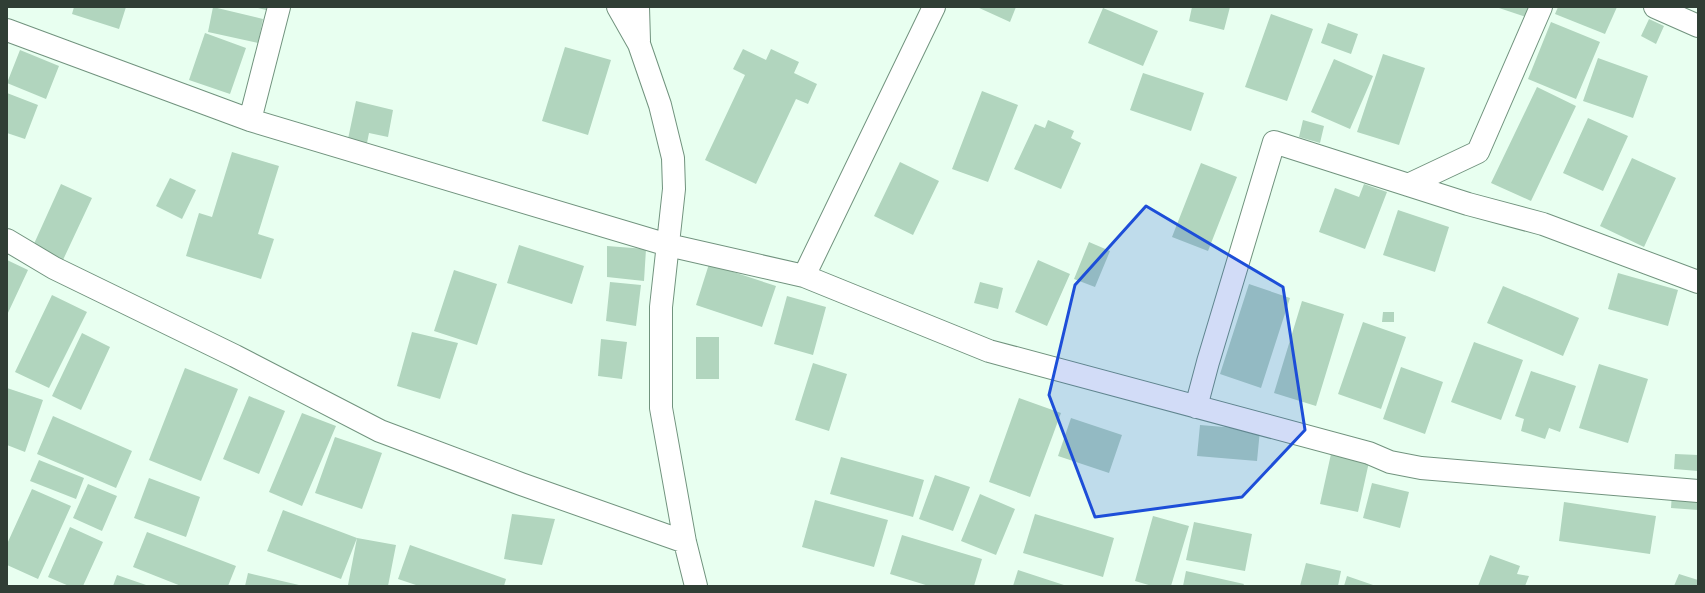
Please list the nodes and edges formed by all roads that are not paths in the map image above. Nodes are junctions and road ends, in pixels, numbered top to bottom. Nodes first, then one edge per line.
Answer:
1 (279, 7) edge
2 (618, 7) edge
3 (638, 7) edge
4 (934, 7) edge
5 (1541, 7) edge
6 (1655, 7) edge
7 (1697, 22) edge
8 (7, 30) edge
9 (639, 44) junction
10 (250, 120) junction
11 (1408, 184) junction
12 (7, 240) edge
13 (668, 246) junction
14 (804, 276) junction
15 (1698, 282) edge
16 (1196, 407) junction
17 (1698, 491) edge
18 (685, 542) junction
19 (696, 586) edge

1 - 10 street
2 - 9 street
3 - 9 street
4 - 14 street
5 - 11 street
6 - 7 street
8 - 10 street
9 - 13 street
10 - 13 street
11 - 15 street
11 - 16 street
12 - 18 street
13 - 14 street
13 - 18 street
14 - 16 street
16 - 17 street
18 - 19 street

